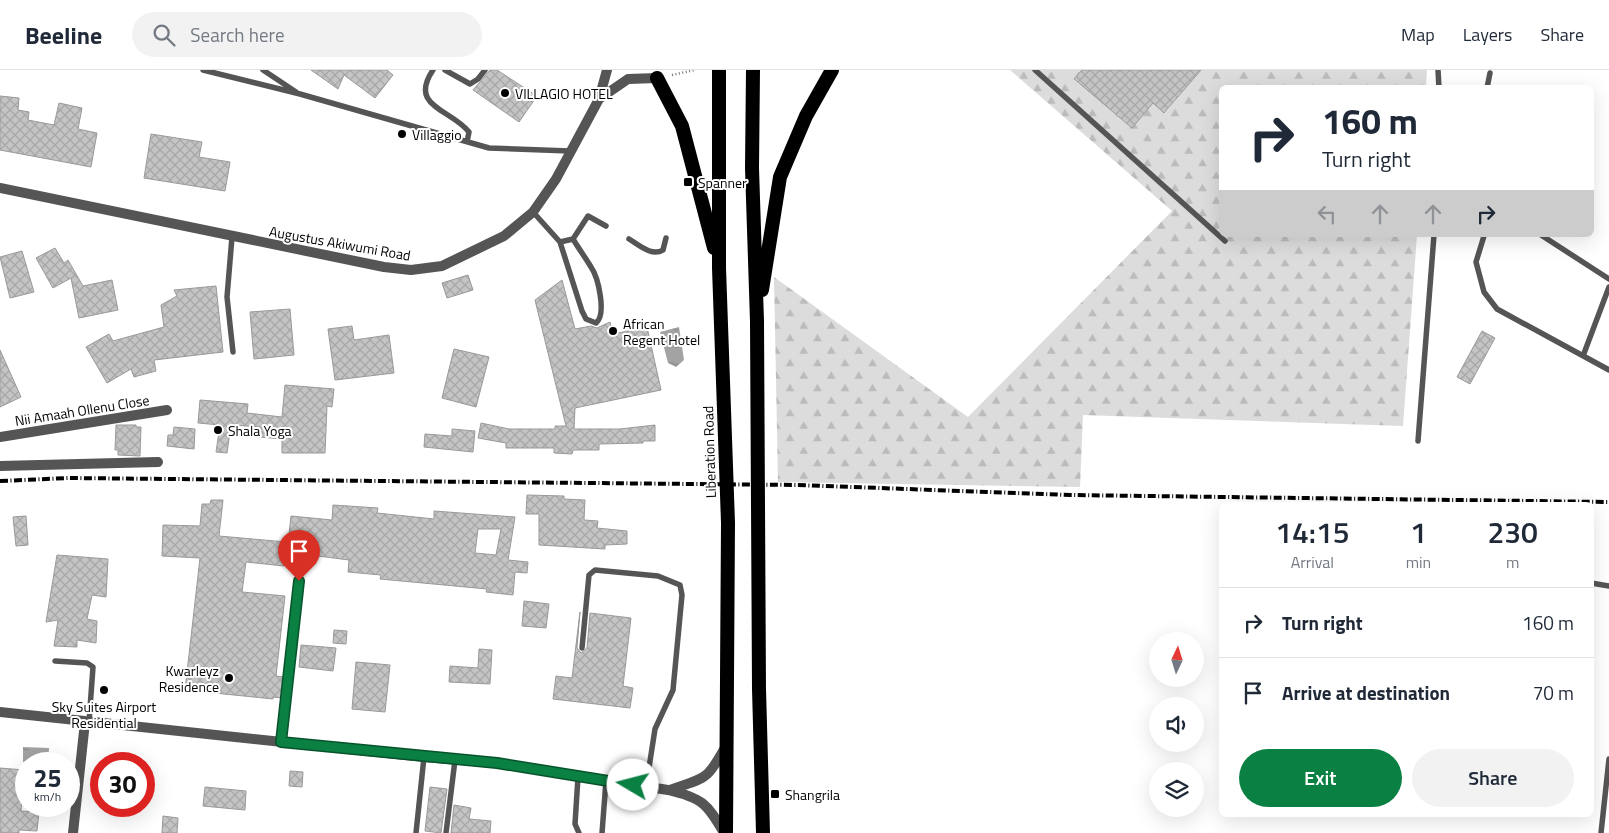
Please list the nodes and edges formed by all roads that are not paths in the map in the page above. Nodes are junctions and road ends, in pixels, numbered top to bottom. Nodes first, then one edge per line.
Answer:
1 (203, 70) edge
2 (230, 70) edge
3 (263, 70) edge
4 (433, 70) edge
5 (445, 70) edge
6 (485, 70) edge
7 (608, 70) edge
8 (719, 70) edge
9 (754, 70) edge
10 (832, 70) edge
11 (1034, 70) edge
12 (1438, 70) edge
13 (1490, 73) dead end
14 (226, 76) junction
15 (657, 78) joint
16 (1439, 85) edge
17 (1488, 85) edge
18 (300, 94) junction
19 (599, 99) junction
20 (467, 142) junction
21 (570, 152) junction
22 (0, 188) edge
23 (533, 212) junction
24 (606, 226) dead end
25 (1219, 236) edge
26 (232, 237) junction
27 (1221, 237) edge
28 (1434, 237) edge
29 (1484, 237) edge
30 (1544, 237) edge
31 (666, 238) dead end
32 (573, 239) junction
33 (629, 239) dead end
34 (1225, 241) dead end
35 (560, 242) junction
36 (719, 268) junction
37 (1609, 279) edge
38 (1609, 287) edge
39 (756, 321) junction
40 (233, 352) dead end
41 (1583, 356) junction
42 (1609, 370) edge
43 (168, 410) dead end
44 (0, 437) edge
45 (1418, 441) dead end
46 (158, 462) dead end
47 (0, 466) edge
48 (299, 581) dead end
49 (1594, 584) edge
50 (1609, 586) edge
51 (582, 648) dead end
52 (55, 661) dead end
53 (0, 712) edge
54 (87, 722) junction
55 (281, 742) junction
56 (726, 746) junction
57 (424, 758) junction
58 (1609, 759) edge
59 (455, 760) junction
60 (578, 777) junction
61 (606, 781) junction
62 (646, 787) junction
63 (668, 790) junction
64 (73, 833) edge
65 (416, 833) edge
66 (446, 833) edge
67 (579, 833) edge
68 (602, 833) edge
69 (725, 833) edge
70 (763, 833) edge
71 (1601, 833) edge

1 - 14 lane
2 - 14 lane
3 - 18 lane
4 - 20 lane
5 - 6 lane
7 - 19 street, Augustus Akiwumi Road
8 - 36 highway, Liberation Road
9 - 39 highway
10 - 39 highway
11 - 25 lane
12 - 16 lane
13 - 17 lane
14 - 18 lane
15 - 19 street, Augustus Akiwumi Road
15 - 36 highway
18 - 20 lane
19 - 21 street, Augustus Akiwumi Road
20 - 21 lane
21 - 23 street, Augustus Akiwumi Road
22 - 26 street, Augustus Akiwumi Road
23 - 26 street, Augustus Akiwumi Road
23 - 35 lane
24 - 32 lane
26 - 40 lane
27 - 34 lane
28 - 45 lane
29 - 41 lane
30 - 37 lane
31 - 33 lane
32 - 35 lane
32 - 35 lane
36 - 56 highway, Liberation Road
38 - 41 lane
39 - 70 highway
41 - 42 lane
43 - 44 street, Nii Amaah Ollenu Close
46 - 47 street
48 - 55 lane
49 - 50 lane
51 - 62 lane
52 - 54 lane
53 - 54 street
54 - 55 street
54 - 64 street
55 - 57 street
56 - 63 street
56 - 69 highway, Liberation Road
57 - 59 street
57 - 65 lane
58 - 71 lane
59 - 60 street
59 - 66 lane
60 - 61 street
60 - 67 lane
61 - 62 street
61 - 68 lane
62 - 63 street
63 - 69 street

